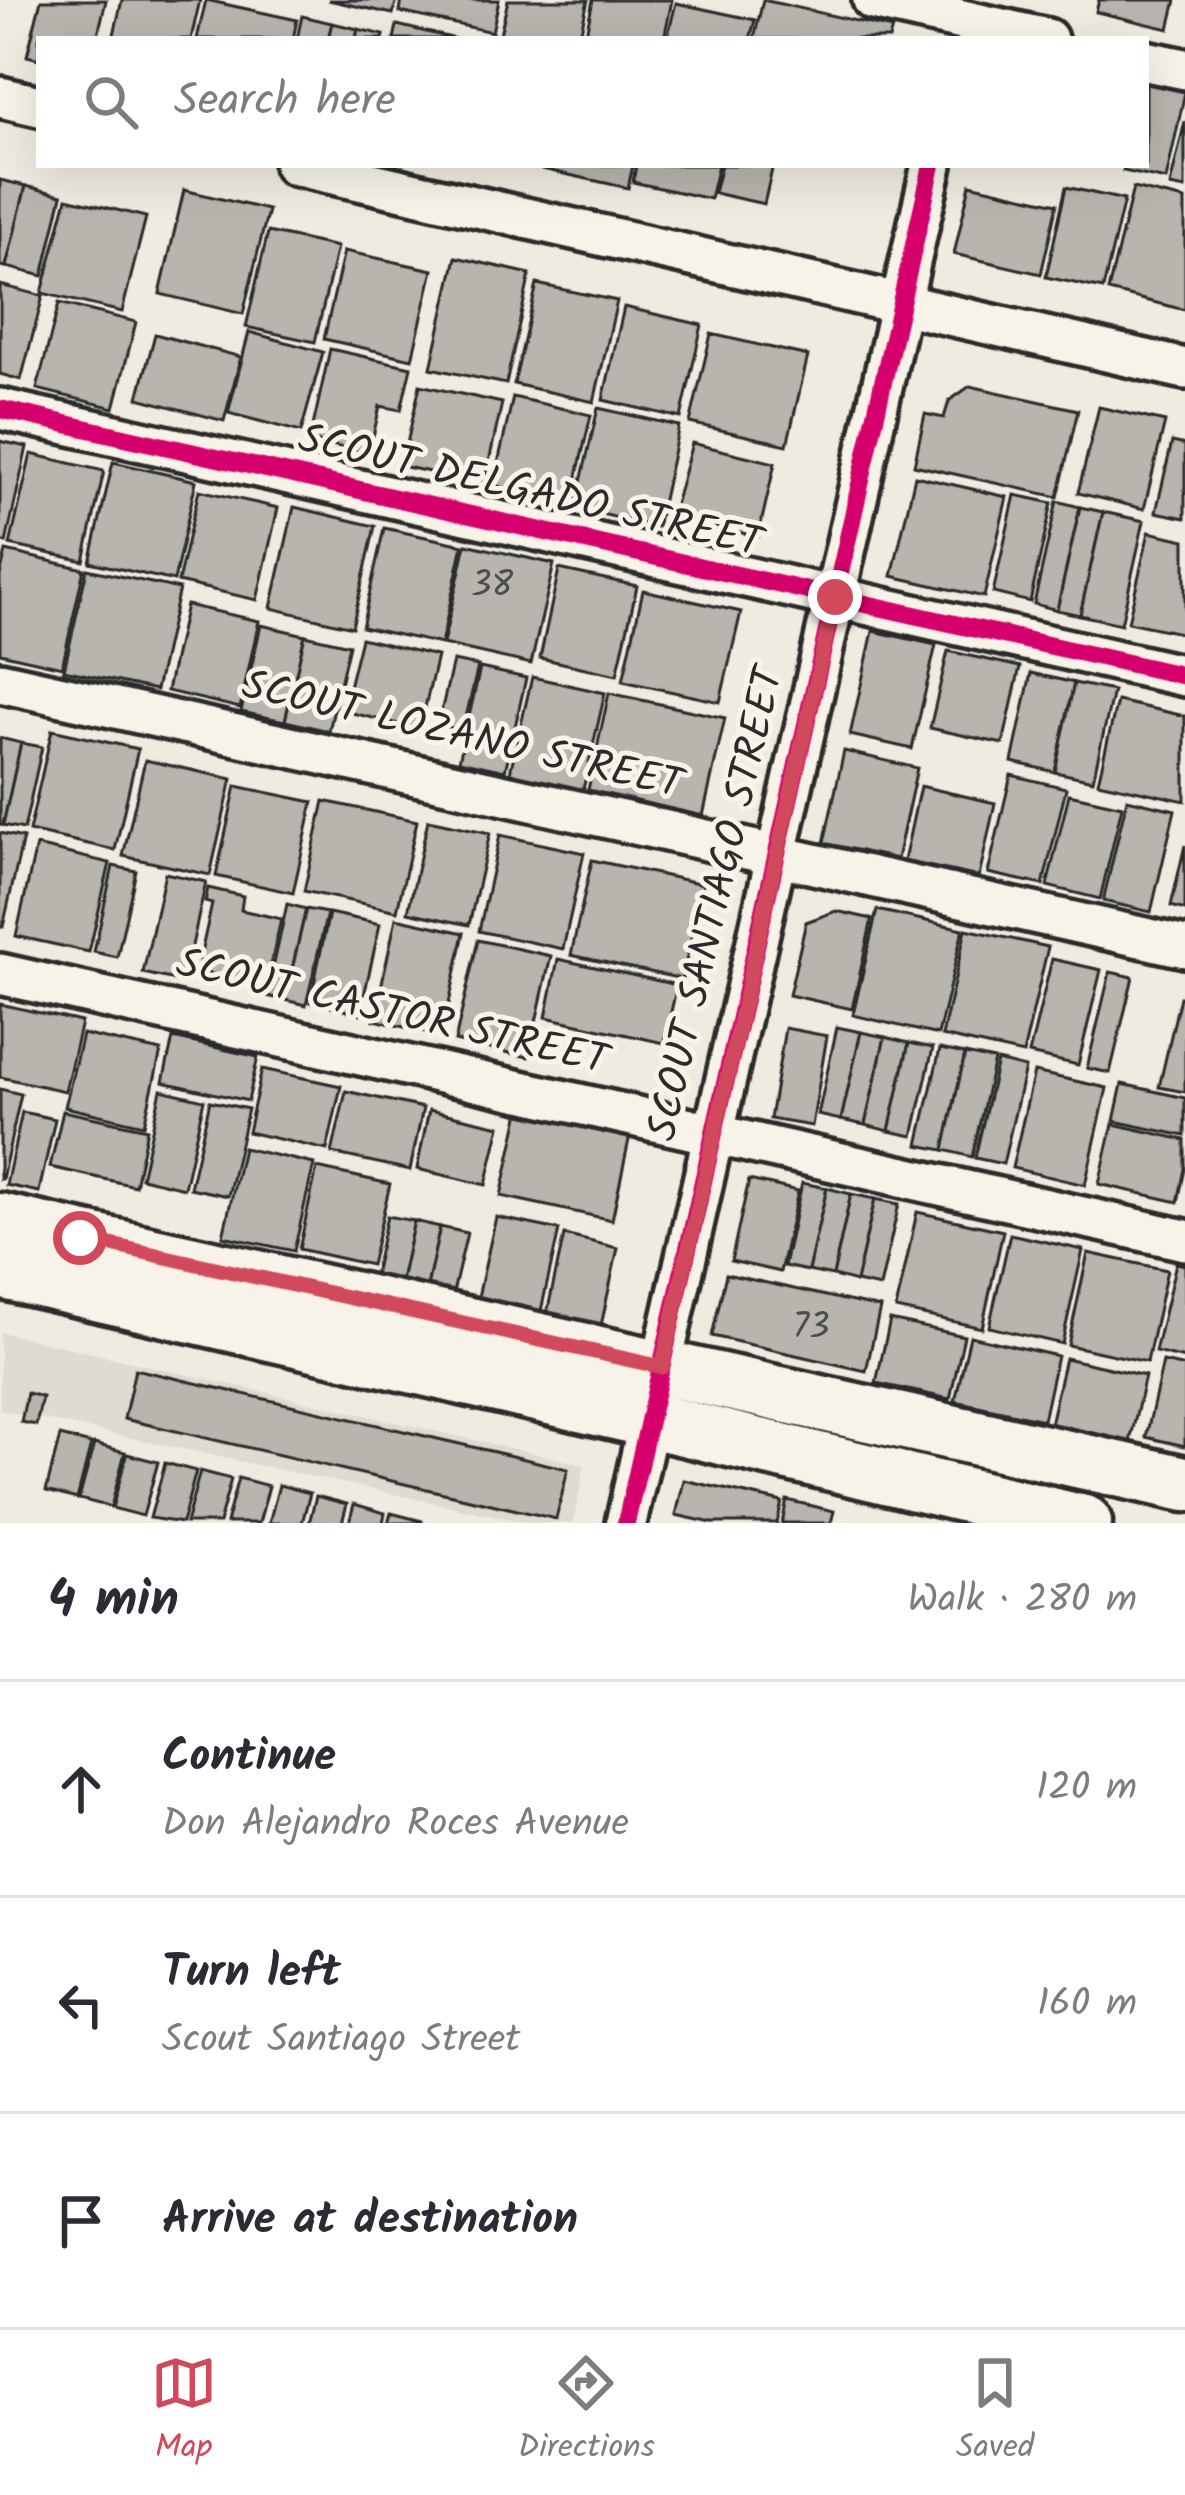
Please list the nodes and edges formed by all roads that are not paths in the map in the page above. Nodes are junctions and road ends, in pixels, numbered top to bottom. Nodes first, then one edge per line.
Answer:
1 (874, 0) edge
2 (964, 20) edge
3 (1034, 36) edge
4 (1149, 62) edge
5 (1185, 69) edge
6 (0, 98) edge
7 (36, 105) edge
8 (307, 168) edge
9 (931, 168) edge
10 (901, 305) junction
11 (1185, 369) edge
12 (0, 409) edge
13 (835, 597) junction
14 (1185, 676) edge
15 (0, 682) edge
16 (777, 856) junction
17 (1185, 946) edge
18 (0, 974) edge
19 (714, 1134) junction
20 (0, 1221) edge
21 (1185, 1240) edge
22 (0, 1271) edge
23 (662, 1367) junction
24 (650, 1420) junction
25 (1185, 1484) edge
26 (626, 1523) edge
27 (1084, 1523) edge

1 - 2 street
2 - 3 street
4 - 5 street
6 - 7 street
8 - 10 street
9 - 10 street, SCOUT SANTIAGO STREET
10 - 11 street
10 - 13 street, SCOUT SANTIAGO STREET
12 - 13 street, SCOUT DELGADO STREET
13 - 14 street, SCOUT DELGADO STREET
13 - 16 street, SCOUT SANTIAGO STREET
15 - 16 street, SCOUT LOZANO STREET
16 - 17 street, SCOUT LOZANO STREET
16 - 19 street, SCOUT SANTIAGO STREET
18 - 19 street, SCOUT CASTOR STREET
19 - 21 street, SCOUT CASTOR STREET
19 - 23 street, SCOUT SANTIAGO STREET
20 - 23 main road
22 - 24 main road
23 - 24 street, SCOUT SANTIAGO STREET
23 - 25 main road
24 - 26 street, SCOUT SANTIAGO STREET
24 - 27 main road

